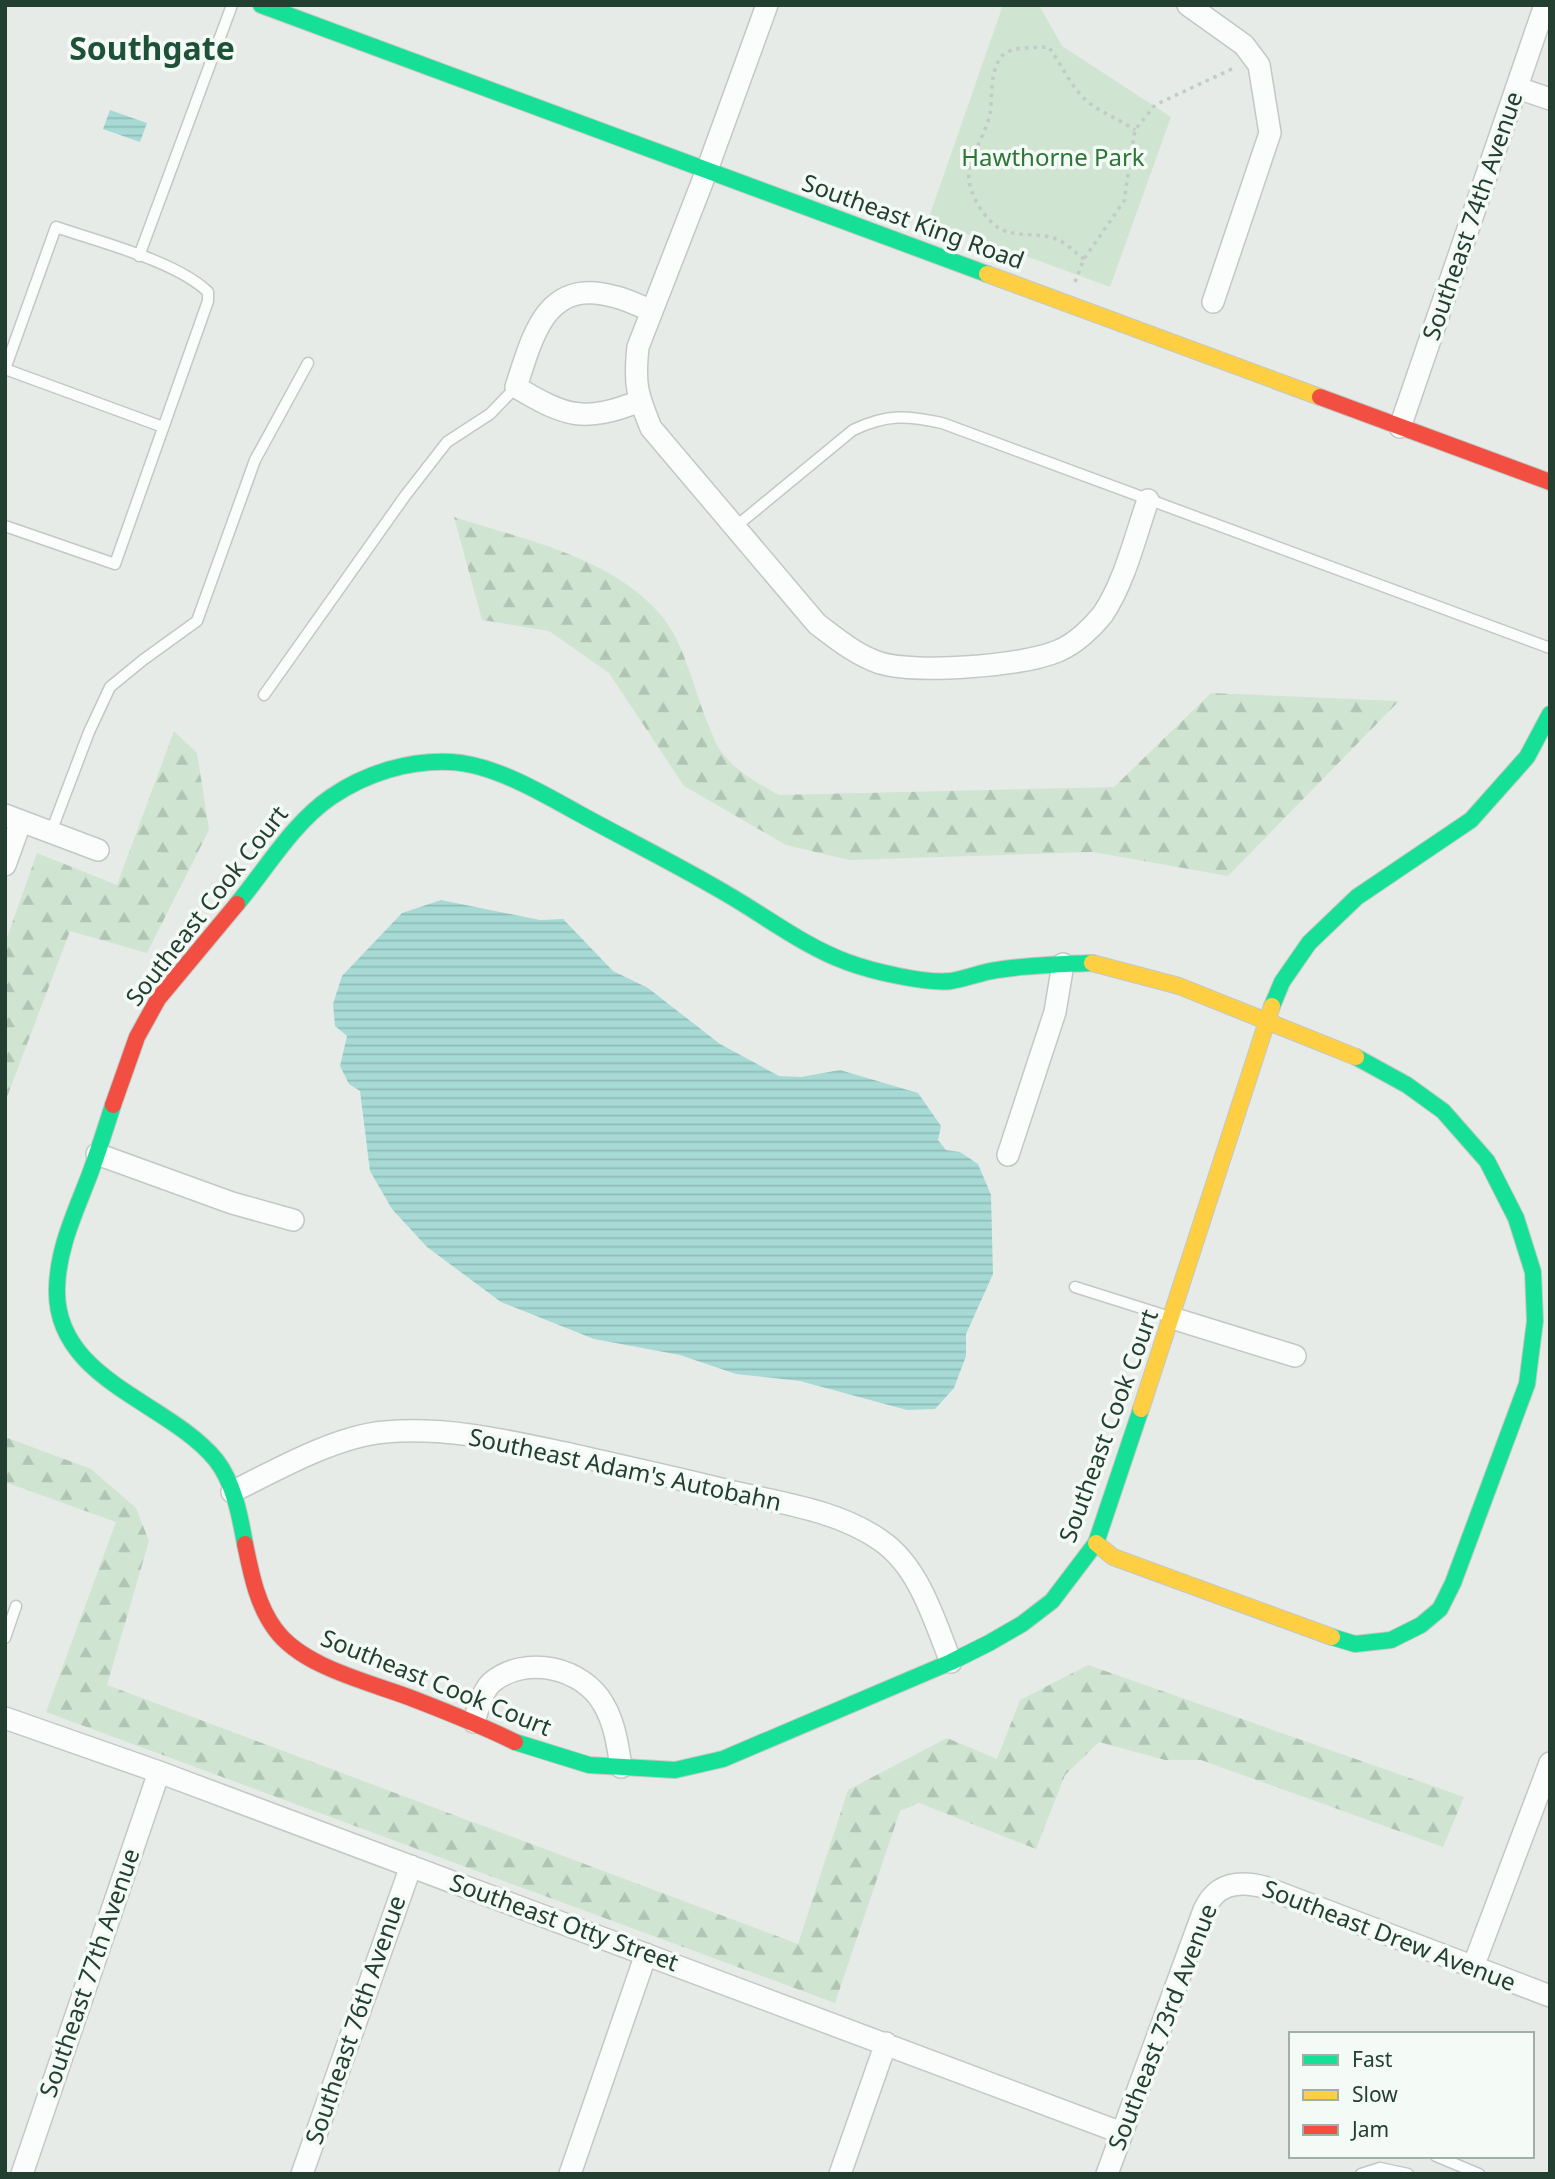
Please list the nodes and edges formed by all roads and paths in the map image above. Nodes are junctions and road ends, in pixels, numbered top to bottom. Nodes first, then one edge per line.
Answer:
1 (232, 5) edge
2 (261, 5) edge
3 (767, 5) edge
4 (1188, 5) edge
5 (1545, 5) edge
6 (1254, 56) junction
7 (1518, 88) junction
8 (1550, 99) edge
9 (1135, 130) junction
10 (707, 170) junction
11 (139, 256) junction
12 (1084, 259) junction
13 (1068, 302) junction
14 (1213, 302) dead end
15 (652, 311) junction
16 (308, 363) dead end
17 (5, 369) edge
18 (516, 387) junction
19 (640, 401) junction
20 (163, 427) junction
21 (1400, 427) junction
22 (1550, 482) edge
23 (1148, 500) junction
24 (5, 526) edge
25 (734, 528) junction
26 (1550, 648) edge
27 (264, 695) dead end
28 (1550, 714) edge
29 (13, 818) edge
30 (51, 832) junction
31 (99, 850) dead end
32 (5, 865) edge
33 (1063, 964) junction
34 (1266, 1021) junction
35 (97, 1154) junction
36 (1009, 1156) dead end
37 (293, 1220) dead end
38 (1075, 1287) dead end
39 (1172, 1318) junction
40 (1295, 1356) dead end
41 (232, 1492) junction
42 (1096, 1543) junction
43 (16, 1606) dead end
44 (5, 1638) edge
45 (951, 1662) junction
46 (5, 1718) edge
47 (474, 1723) junction
48 (1550, 1763) edge
49 (621, 1767) junction
50 (159, 1772) junction
51 (411, 1866) junction
52 (1226, 1886) joint
53 (646, 1954) junction
54 (1473, 1968) junction
55 (1550, 1996) edge
56 (886, 2043) junction
57 (1122, 2133) junction
58 (1441, 2158) edge
59 (22, 2174) edge
60 (302, 2174) edge
61 (570, 2174) edge
62 (840, 2174) edge
63 (1107, 2174) edge
64 (1361, 2174) edge
65 (1408, 2174) edge
66 (1479, 2174) edge

1 - 11 lane
2 - 10 street, Southeast King Road
3 - 10 street
4 - 6 street
5 - 7 street, Southeast 74th Avenue
6 - 9 path
6 - 14 street
7 - 8 street
7 - 21 street, Southeast 74th Avenue
9 - 12 path
9 - 12 path
10 - 13 street, Southeast King Road
10 - 15 street
11 - 17 lane
11 - 20 lane
12 - 13 path
13 - 21 street, Southeast King Road
15 - 18 street
15 - 19 street
16 - 30 lane
17 - 20 lane
18 - 19 street
18 - 27 lane
19 - 25 street
20 - 24 lane
21 - 22 street, Southeast King Road
23 - 25 lane
23 - 25 street
23 - 26 lane
28 - 34 street, Southeast Cook Court
29 - 30 street
29 - 32 street
30 - 31 street
33 - 34 street, Southeast Cook Court
33 - 35 street, Southeast Cook Court
33 - 36 street
34 - 39 street, Southeast Cook Court
34 - 42 street
35 - 37 street
35 - 41 street, Southeast Cook Court
38 - 39 lane
39 - 40 street
39 - 42 street, Southeast Cook Court
41 - 45 street, Southeast Adam's Autobahn
41 - 47 street, Southeast Cook Court
42 - 45 street, Southeast Cook Court
43 - 44 lane
45 - 49 street, Southeast Cook Court
46 - 50 street, Southeast Otty Street
47 - 49 street, Southeast Cook Court
47 - 49 street
48 - 54 street
50 - 51 street, Southeast Otty Street
50 - 59 street, Southeast 77th Avenue
51 - 53 street, Southeast Otty Street
51 - 60 street, Southeast 76th Avenue
52 - 54 street, Southeast Drew Avenue
52 - 57 street, Southeast 73rd Avenue
53 - 56 street, Southeast Otty Street
53 - 61 street
54 - 55 street, Southeast Drew Avenue
56 - 57 street, Southeast Otty Street
56 - 62 street
57 - 63 street, Southeast 73rd Avenue
58 - 66 lane
64 - 65 lane

